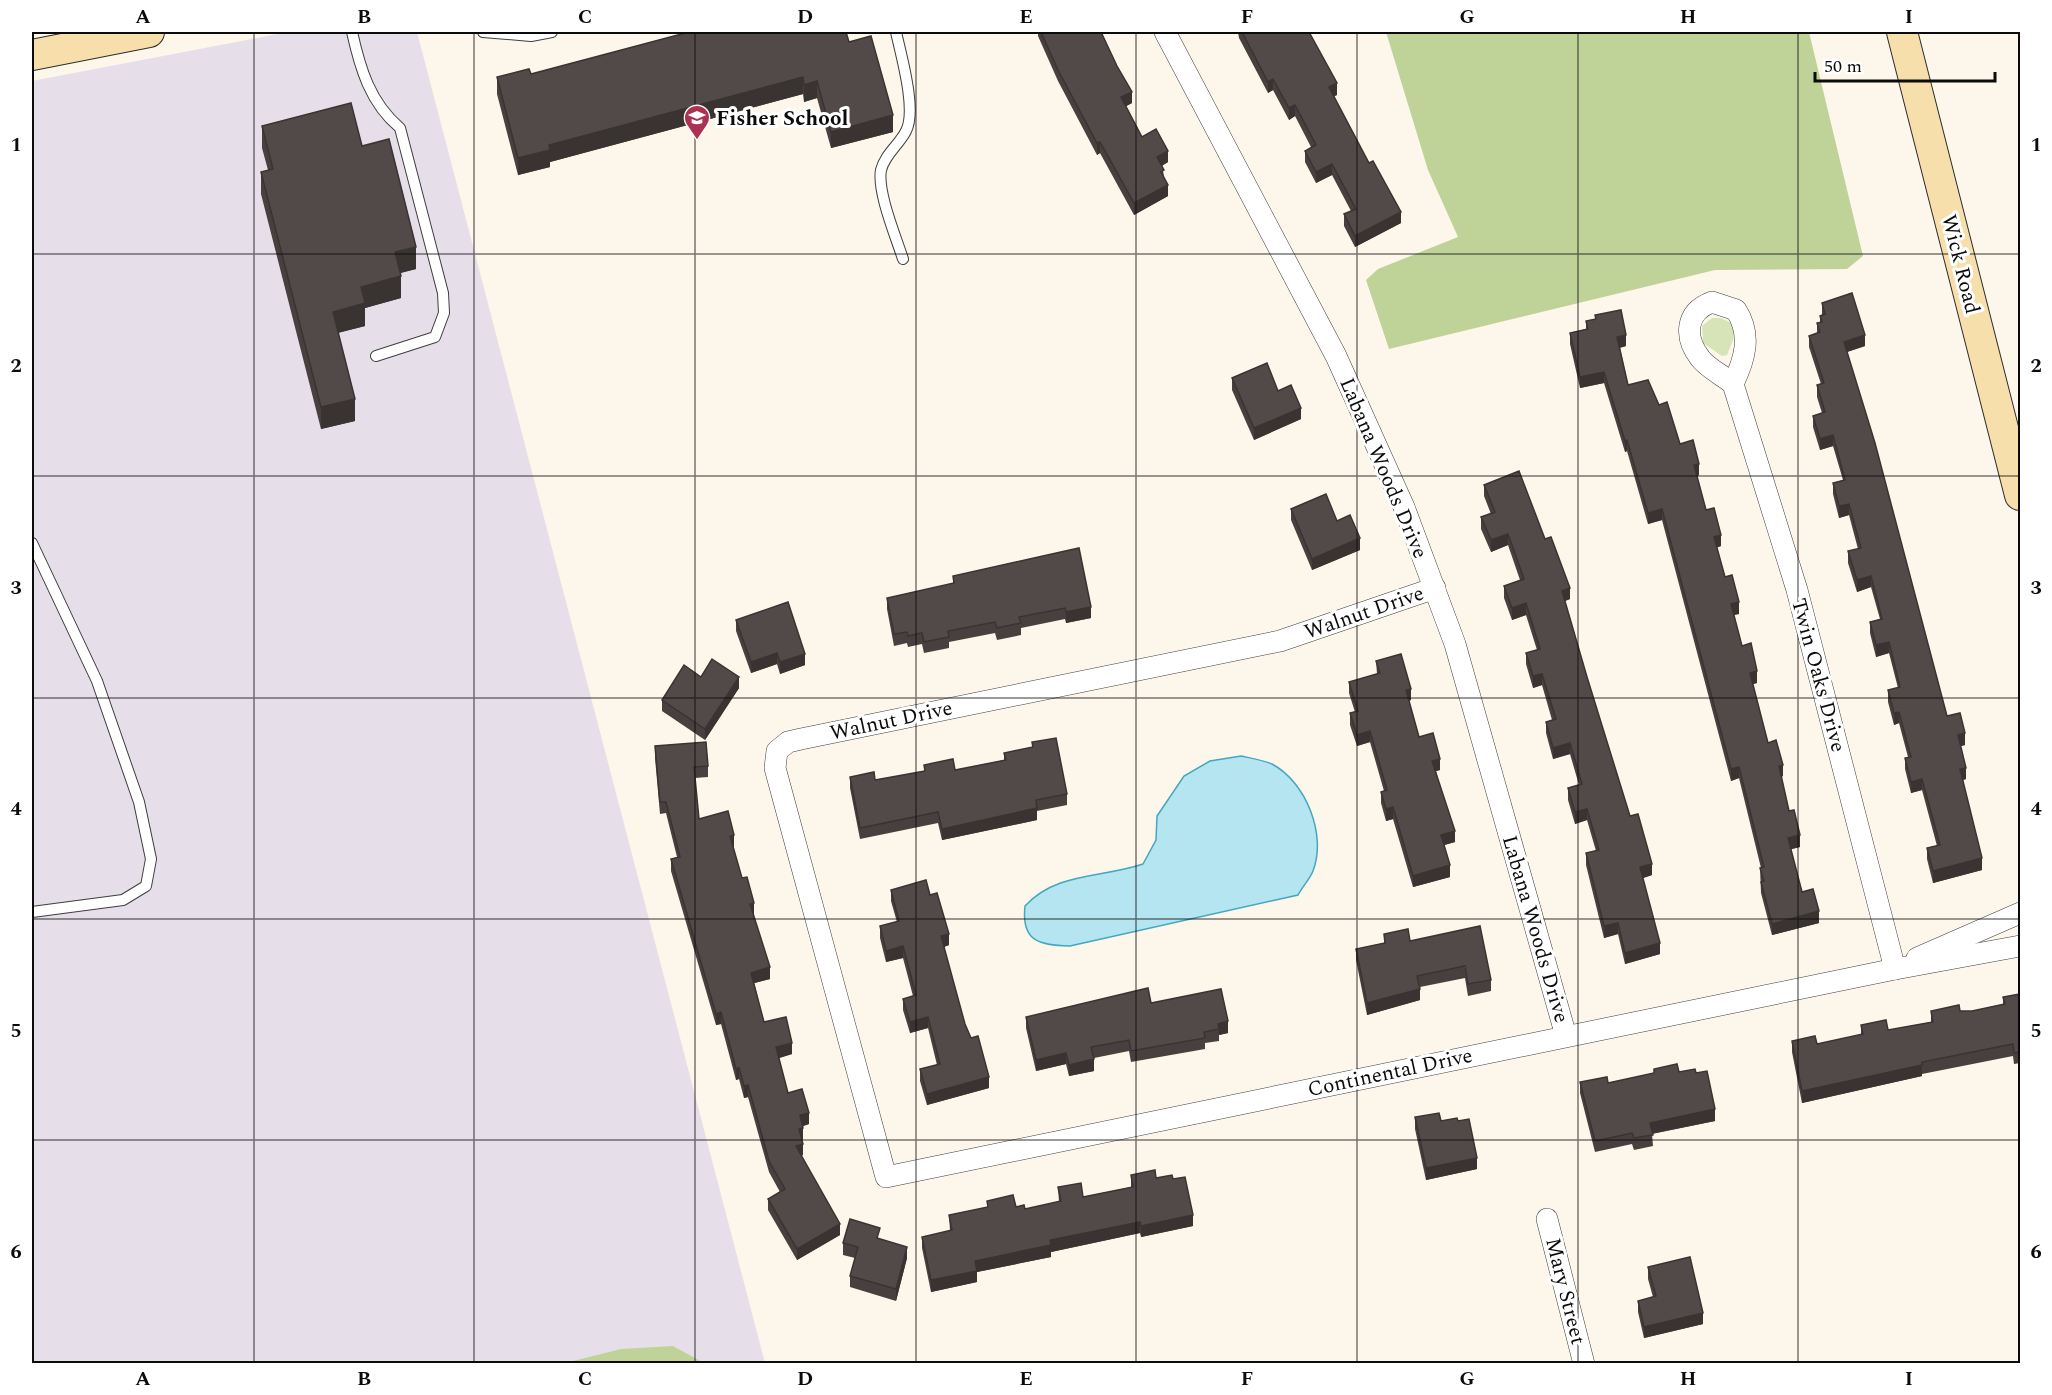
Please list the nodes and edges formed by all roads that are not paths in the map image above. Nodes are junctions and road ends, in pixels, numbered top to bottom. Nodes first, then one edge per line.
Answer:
1 (149, 32) edge
2 (352, 32) edge
3 (483, 32) edge
4 (552, 32) edge
5 (896, 32) edge
6 (1165, 32) edge
7 (1902, 32) edge
8 (32, 55) edge
9 (903, 259) dead end
10 (376, 356) dead end
11 (1733, 384) dead end
12 (2020, 495) edge
13 (32, 543) edge
14 (1435, 588) junction
15 (32, 912) edge
16 (2020, 914) edge
17 (2020, 946) edge
18 (1895, 969) junction
19 (1566, 1036) junction
20 (886, 1178) joint
21 (1547, 1219) dead end
22 (1584, 1364) edge

1 - 8 street
2 - 10 lane
3 - 4 lane
5 - 9 lane
6 - 14 street, Labana Woods Drive
7 - 12 street, Wick Road
11 - 18 street, Twin Oaks Drive
13 - 15 lane
14 - 19 street, Labana Woods Drive
14 - 20 street, Walnut Drive
16 - 18 street, Continental Drive
17 - 18 street, Continental Drive
18 - 19 street, Continental Drive
19 - 20 street, Continental Drive
21 - 22 street, Mary Street

